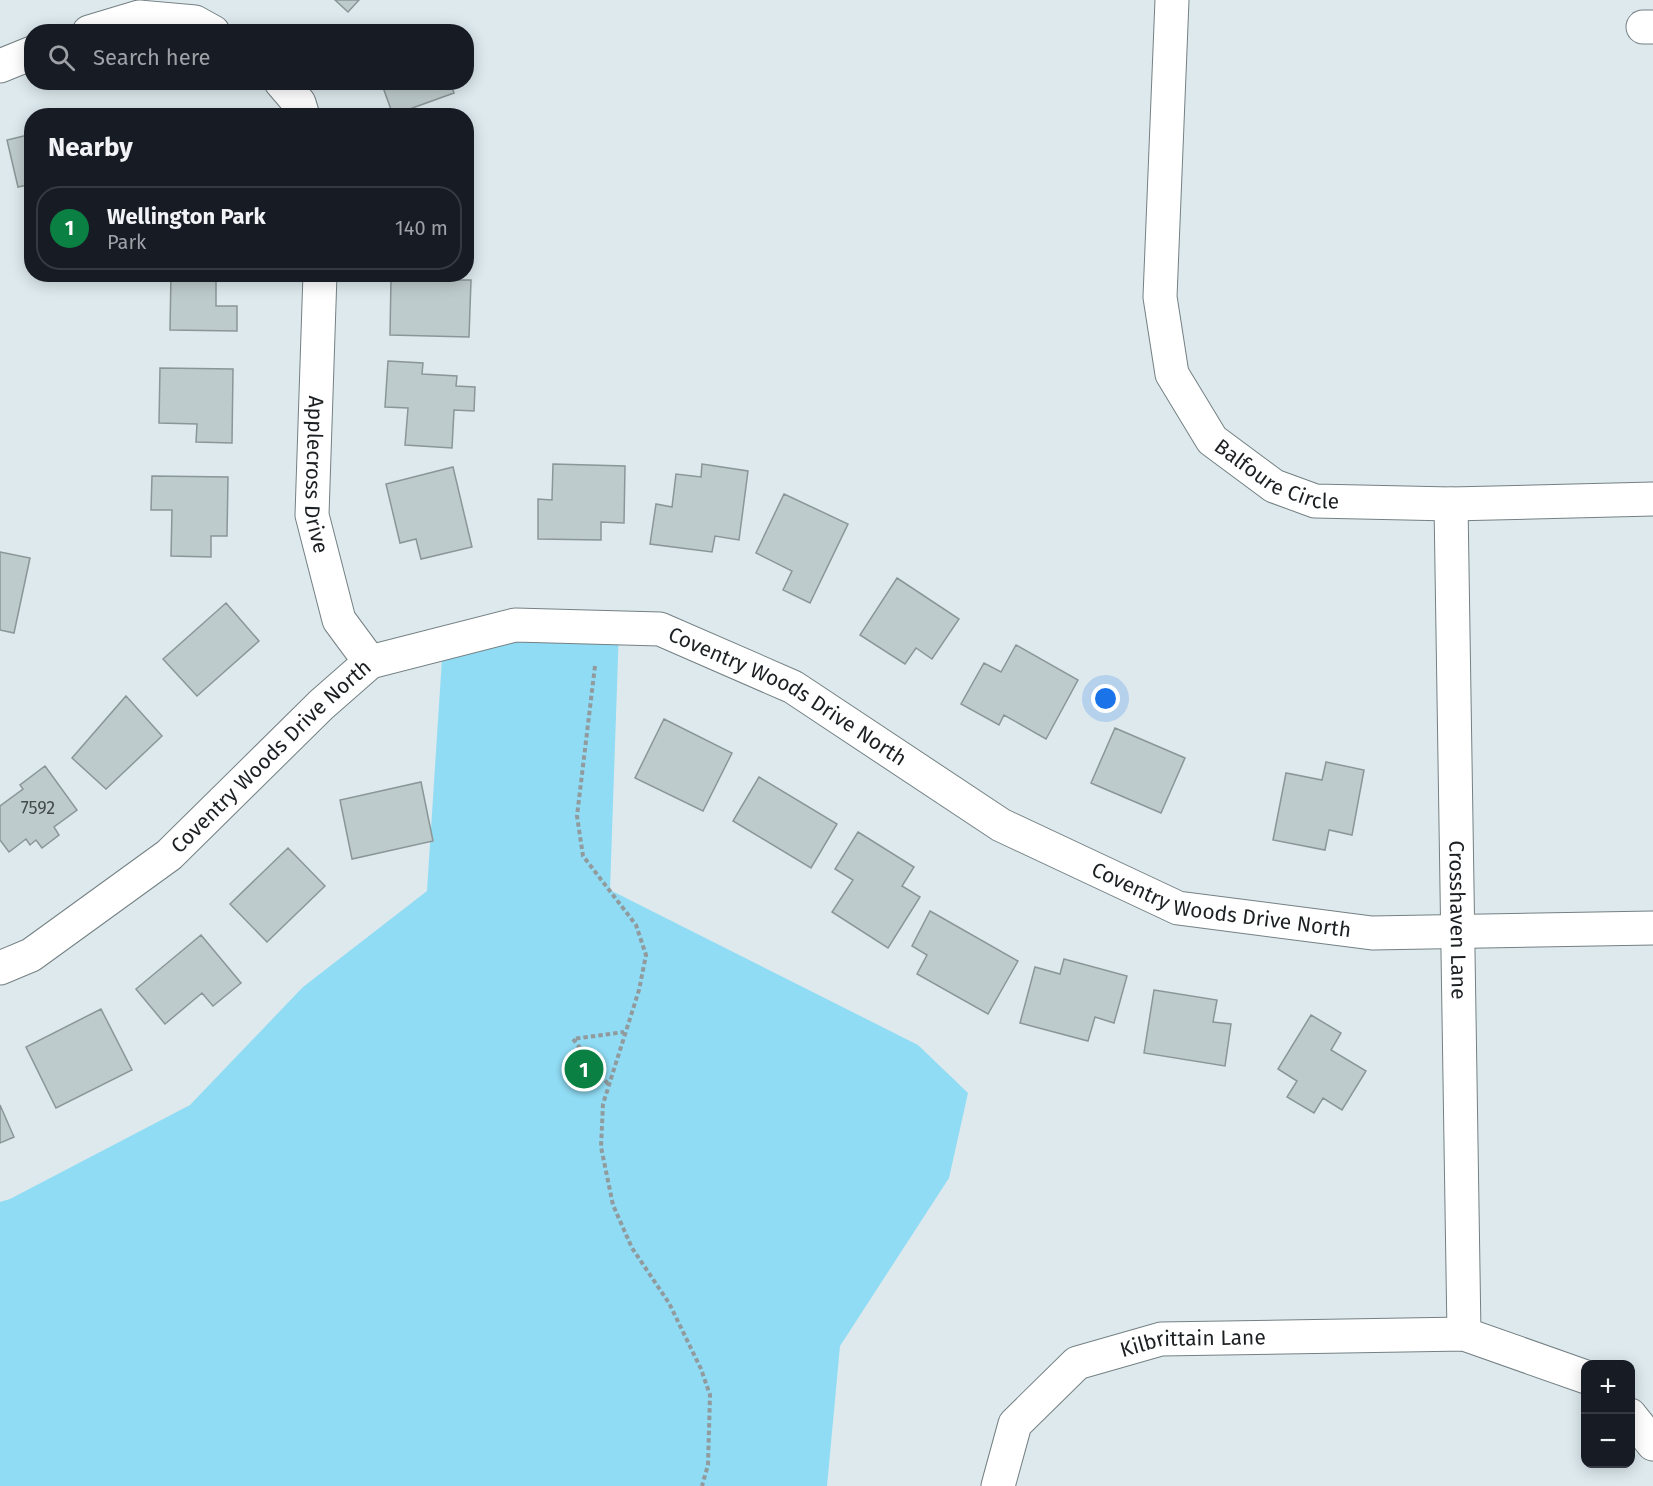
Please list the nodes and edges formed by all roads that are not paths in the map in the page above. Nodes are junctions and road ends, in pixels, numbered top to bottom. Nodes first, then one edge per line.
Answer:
1 (1172, 0) edge
2 (116, 24) edge
3 (199, 24) edge
4 (24, 56) edge
5 (0, 66) edge
6 (288, 90) edge
7 (301, 108) edge
8 (320, 282) edge
9 (1653, 499) edge
10 (1451, 504) junction
11 (370, 662) junction
12 (1653, 928) edge
13 (1458, 933) junction
14 (0, 968) edge
15 (1464, 1334) junction
16 (1581, 1375) edge
17 (1635, 1421) edge
18 (1653, 1444) edge
19 (998, 1486) edge

1 - 10 street, Balfoure Circle
2 - 3 street
4 - 5 street
6 - 7 street
8 - 11 street, Applecross Drive
9 - 10 street, Balfoure Circle
10 - 13 street, Crosshaven Lane
11 - 13 street, Coventry Woods Drive North
11 - 14 street, Coventry Woods Drive North
12 - 13 street, Coventry Woods Drive North
13 - 15 street, Crosshaven Lane
15 - 16 street
15 - 19 street, Kilbrittain Lane
17 - 18 street

